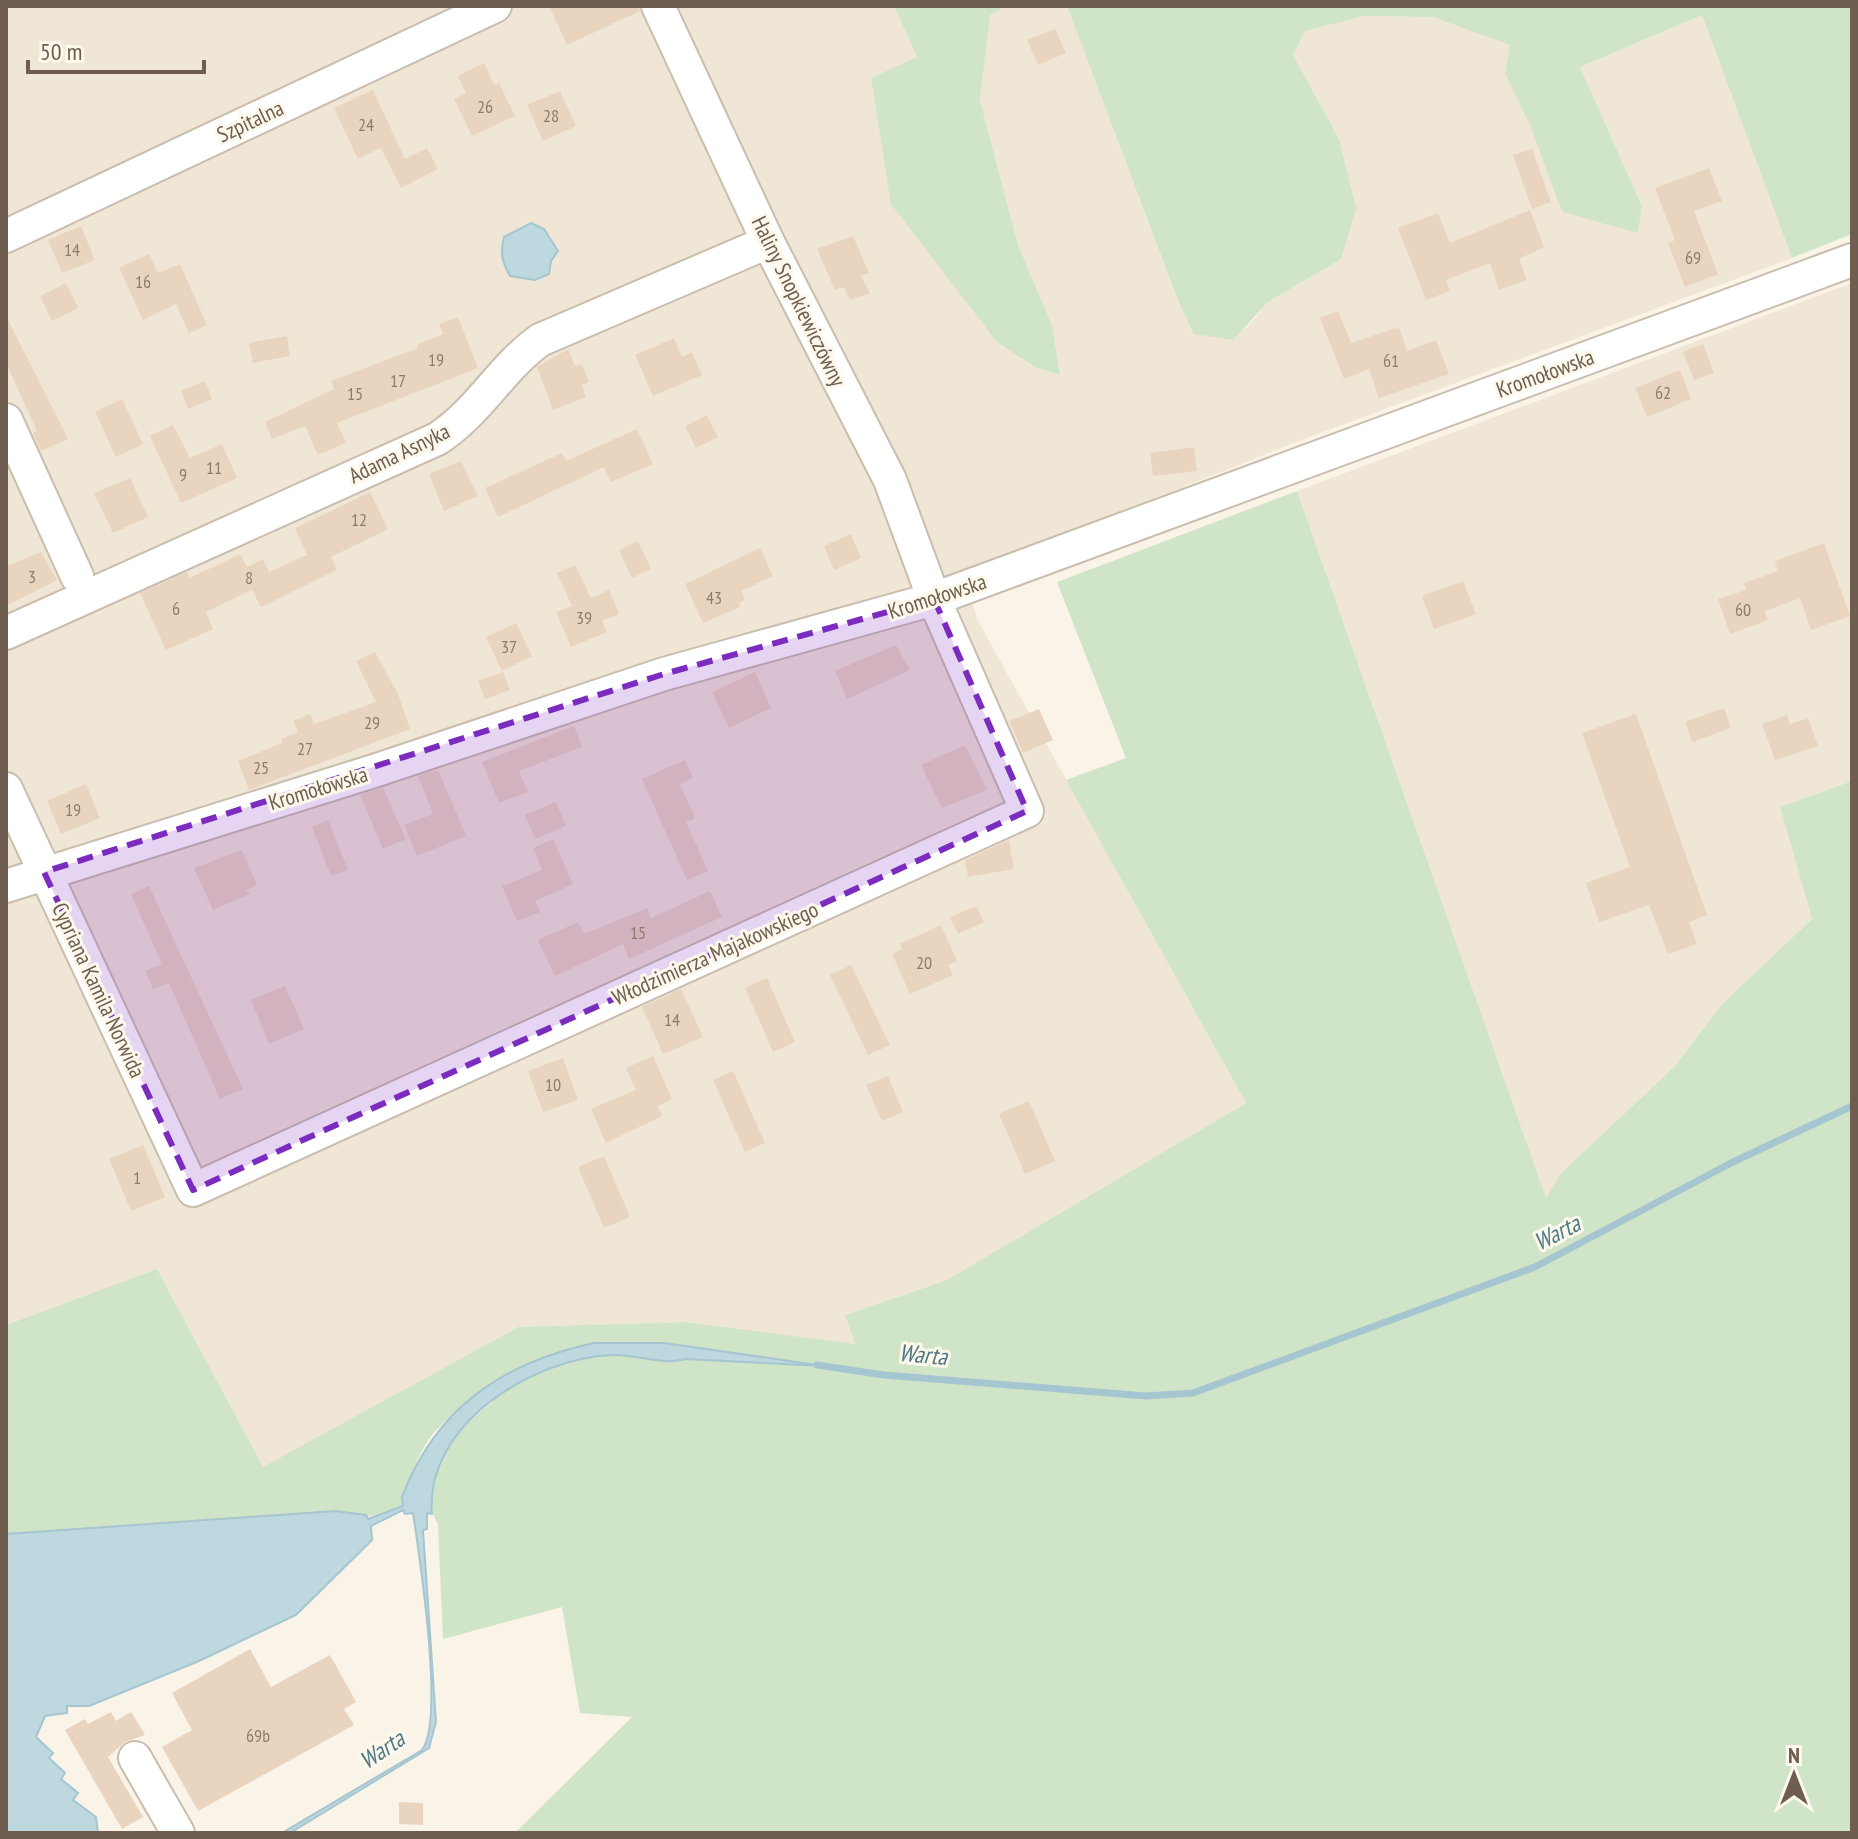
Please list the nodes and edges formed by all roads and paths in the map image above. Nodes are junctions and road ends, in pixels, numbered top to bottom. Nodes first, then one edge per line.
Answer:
1 (495, 6) edge
2 (658, 6) edge
3 (6, 236) edge
4 (768, 242) junction
5 (1852, 260) edge
6 (6, 420) edge
7 (77, 576) dead end
8 (934, 599) junction
9 (6, 633) edge
10 (6, 789) edge
11 (44, 872) junction
12 (6, 886) edge
13 (193, 1190) joint
14 (135, 1758) dead end
15 (178, 1833) edge

1 - 3 street, Szpitalna
2 - 4 street, Haliny Snopkiewiczówny
4 - 8 street, Haliny Snopkiewiczówny
4 - 9 street, Adama Asnyka
5 - 8 street, Kromołowska
6 - 7 street
8 - 11 street, Kromołowska
8 - 13 street, Włodzimierza Majakowskiego
10 - 11 street, Cypriana Kamila Norwida
11 - 12 street, Kromołowska
11 - 13 street, Cypriana Kamila Norwida
14 - 15 street

